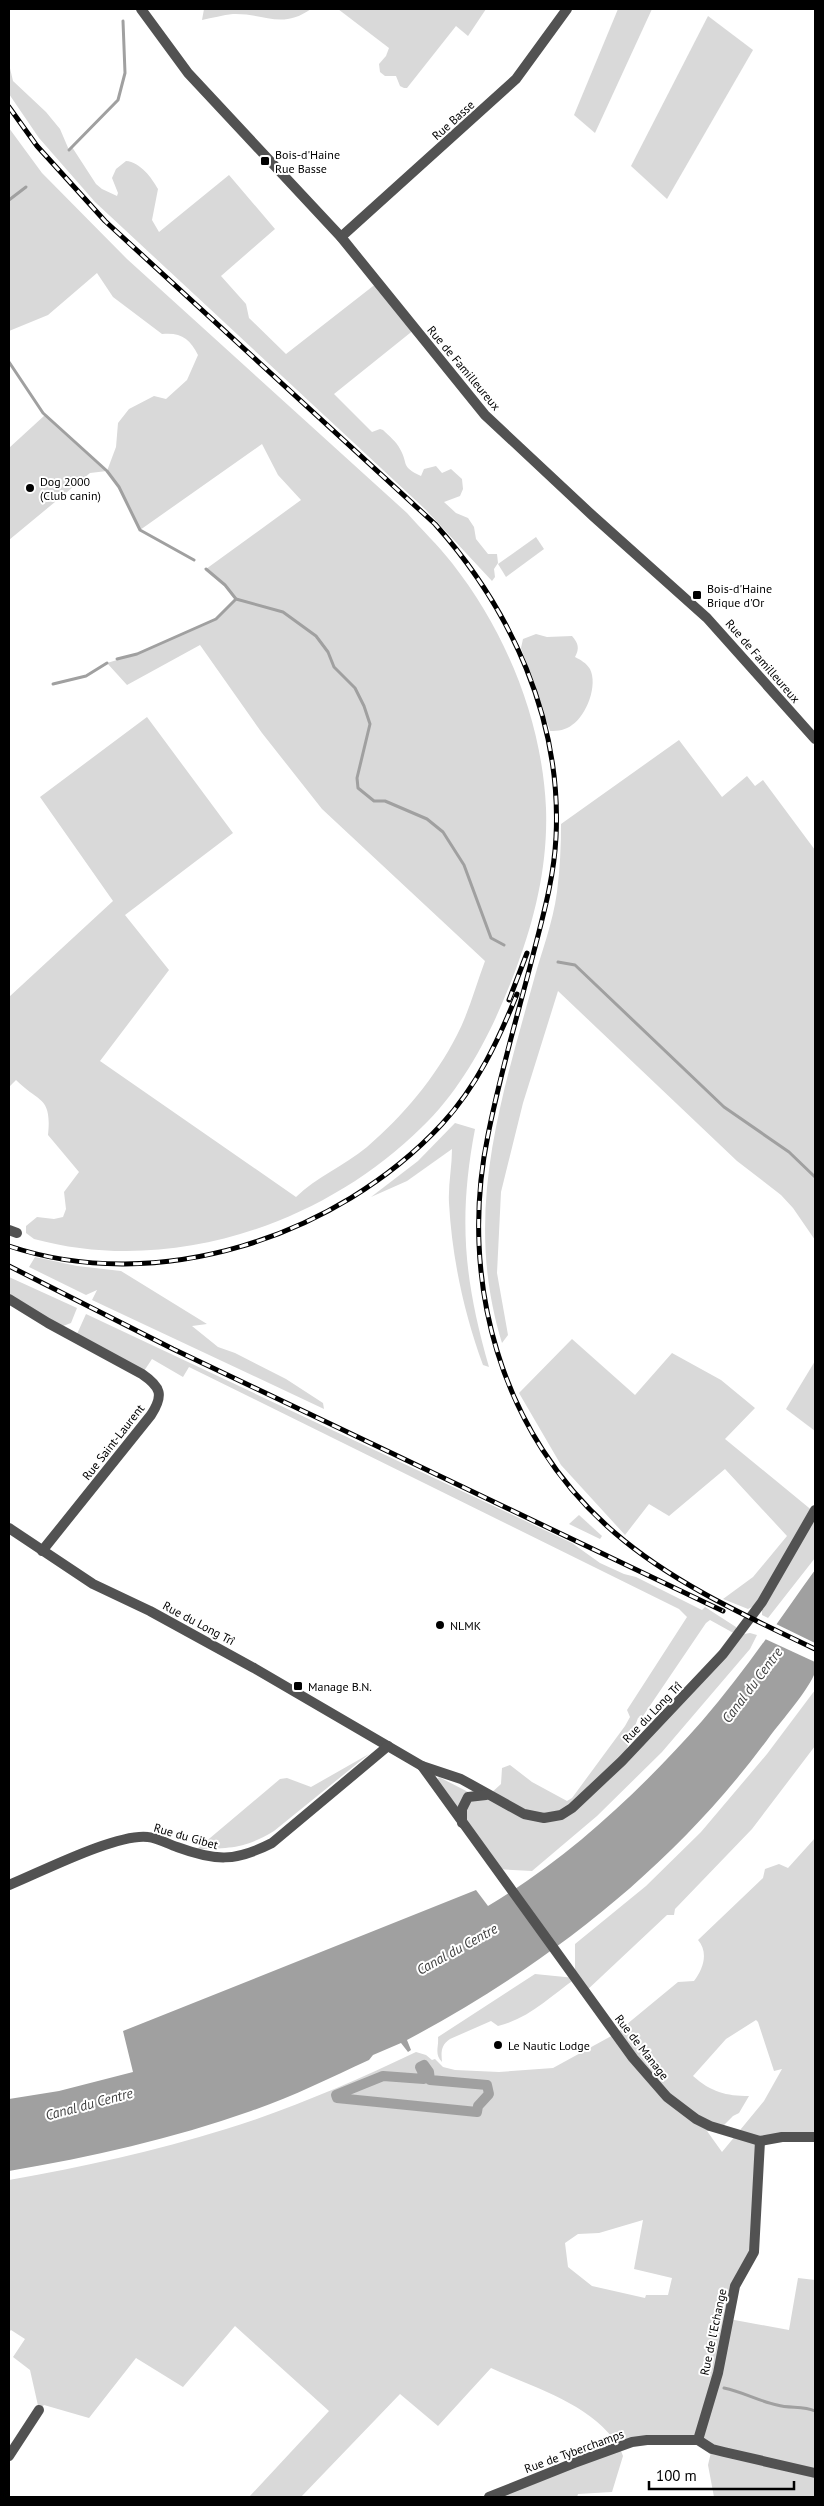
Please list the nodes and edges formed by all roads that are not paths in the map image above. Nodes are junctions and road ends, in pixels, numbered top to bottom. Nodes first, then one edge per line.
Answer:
1 (141, 9) edge
2 (567, 9) edge
3 (341, 237) junction
4 (815, 739) edge
5 (9, 1299) edge
6 (815, 1510) edge
7 (9, 1528) edge
8 (42, 1551) junction
9 (388, 1746) junction
10 (422, 1766) junction
11 (489, 1795) junction
12 (462, 1823) junction
13 (9, 1886) edge
14 (815, 2137) edge
15 (760, 2141) junction
16 (39, 2410) dead end
17 (698, 2440) junction
18 (9, 2456) edge
19 (815, 2473) edge
20 (489, 2497) edge

1 - 3 street, Rue de Familleureux
2 - 3 street, Rue Basse
3 - 4 street, Rue de Familleureux
5 - 8 street, Rue Saint-Laurent
6 - 11 street, Rue du Long Trî
7 - 8 street, Rue du Long Trî
8 - 9 street, Rue du Long Trî
9 - 10 street, Rue du Long Trî
9 - 13 street, Rue du Gibet
10 - 11 street, Rue du Long Trî
10 - 12 street
11 - 12 street
12 - 15 street, Rue de Manage
14 - 15 street, Rue de Manage
15 - 17 street, Rue de l'Echange
16 - 18 street
17 - 19 street, Rue de Tyberchamps
17 - 20 street, Rue de Tyberchamps

